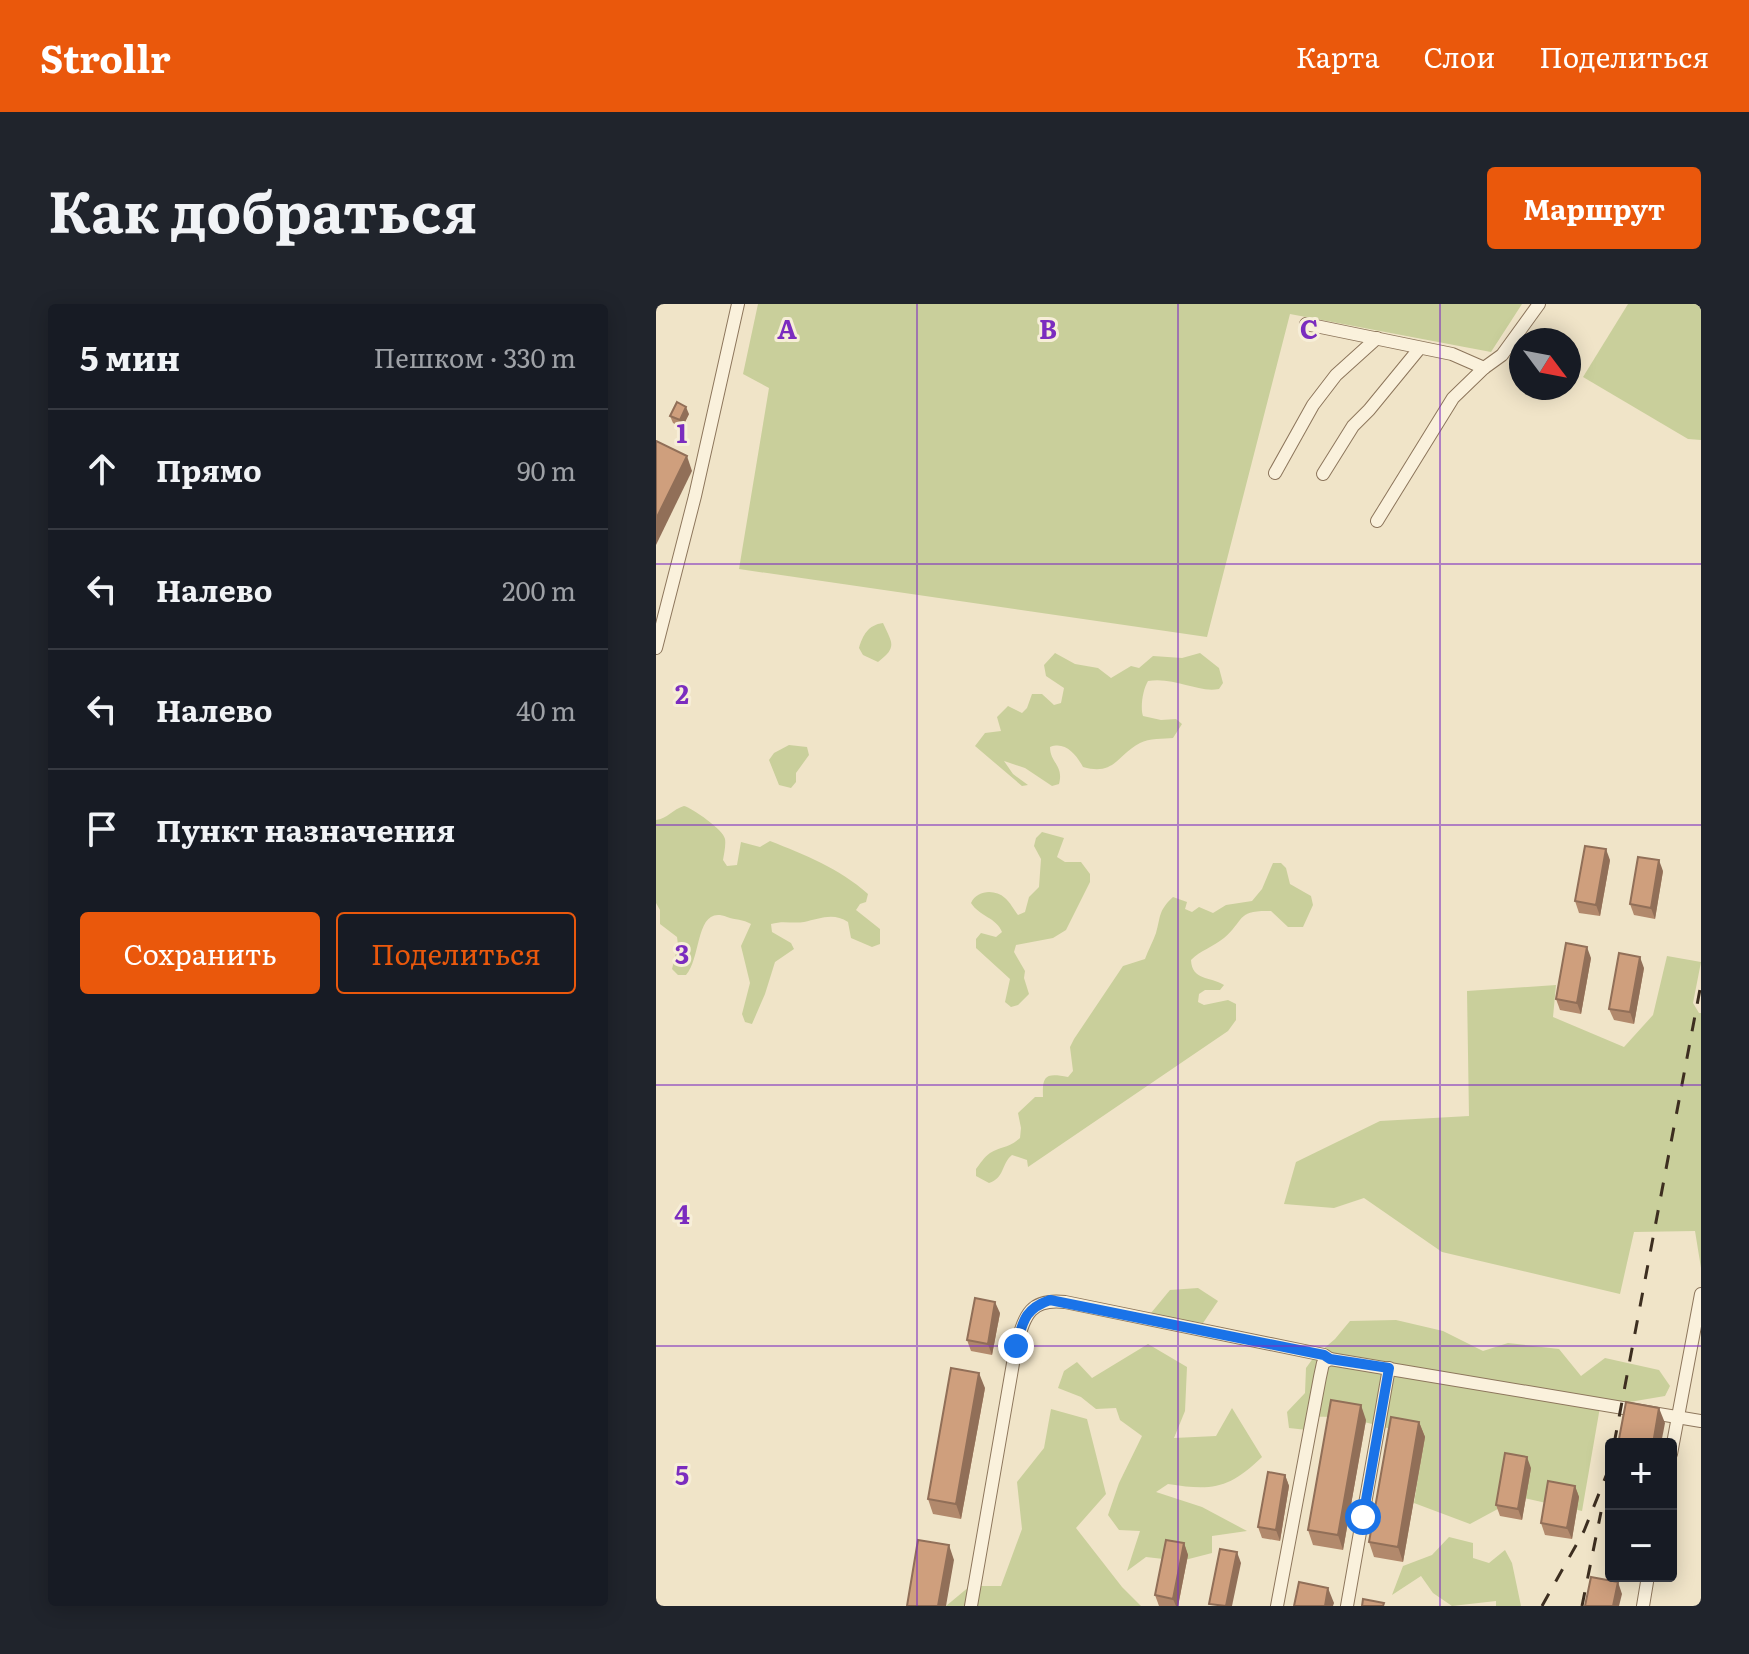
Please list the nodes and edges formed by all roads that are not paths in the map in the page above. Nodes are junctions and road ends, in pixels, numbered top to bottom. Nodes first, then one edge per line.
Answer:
1 (738, 304) edge
2 (1539, 304) edge
3 (1306, 324) dead end
4 (1377, 338) junction
5 (1419, 349) junction
6 (1484, 368) junction
7 (1275, 473) dead end
8 (1323, 474) dead end
9 (1377, 521) dead end
10 (656, 648) edge
11 (1701, 1294) edge
12 (1330, 1359) junction
13 (1389, 1368) junction
14 (1677, 1419) junction
15 (1701, 1421) edge
16 (1674, 1438) edge
17 (1647, 1582) edge
18 (971, 1606) edge
19 (1277, 1606) edge
20 (1347, 1606) edge
21 (1643, 1606) edge

1 - 10 street
2 - 6 street
3 - 4 street
4 - 5 street
4 - 7 street
5 - 6 street
5 - 8 street
6 - 9 street
11 - 14 street
12 - 13 street
12 - 18 street
12 - 19 street
13 - 14 street
13 - 20 street
14 - 15 street
14 - 16 street
17 - 21 street

